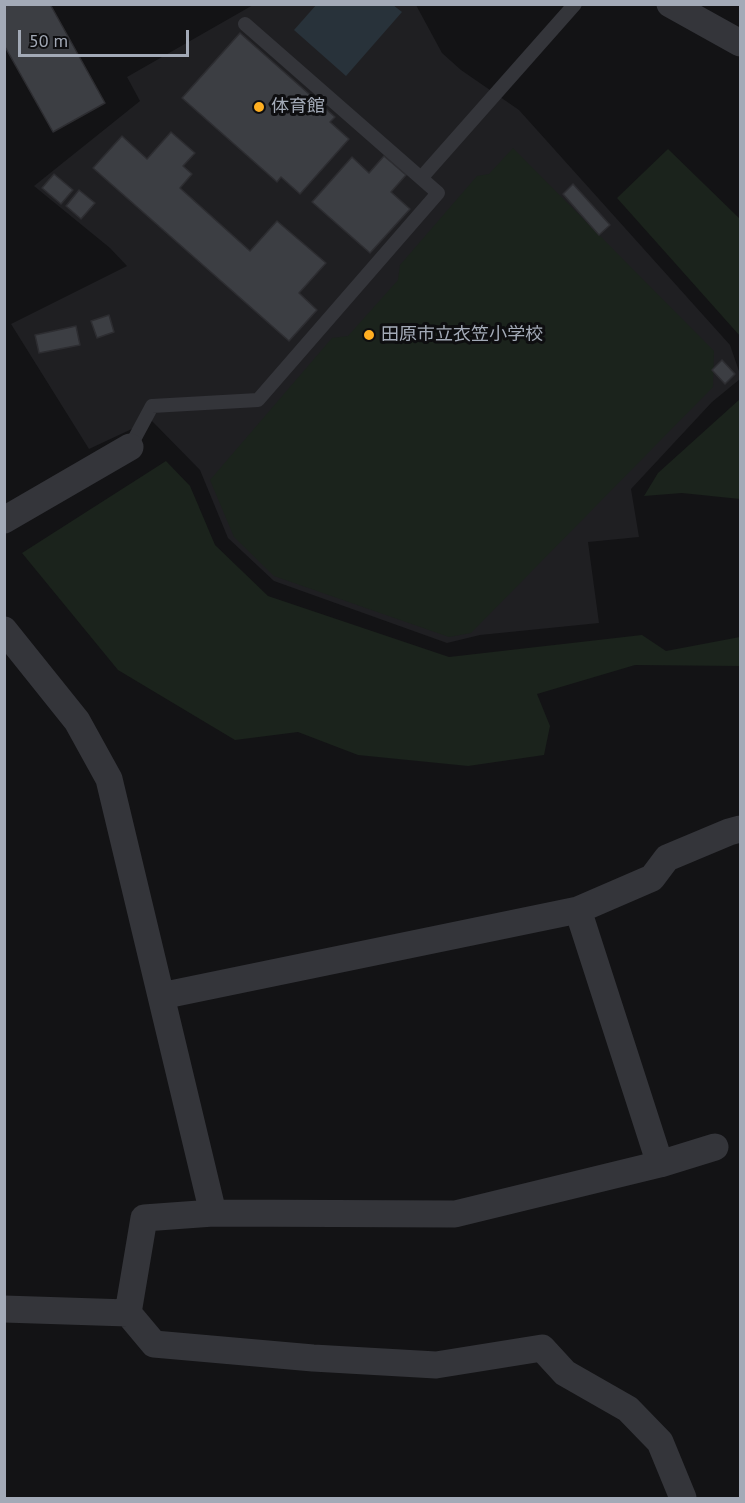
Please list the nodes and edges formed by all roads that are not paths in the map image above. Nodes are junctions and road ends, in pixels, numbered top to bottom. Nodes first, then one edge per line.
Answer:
1 (575, 4) edge
2 (670, 4) edge
3 (245, 24) dead end
4 (741, 43) edge
5 (422, 177) junction
6 (130, 447) joint
7 (4, 520) edge
8 (4, 630) edge
9 (741, 829) edge
10 (578, 910) junction
11 (161, 996) junction
12 (715, 1147) dead end
13 (660, 1164) junction
14 (213, 1214) junction
15 (4, 1309) edge
16 (128, 1313) junction
17 (683, 1498) edge

1 - 5 lane
2 - 4 street
3 - 5 lane
5 - 6 lane
6 - 7 street
8 - 11 street
9 - 10 street
10 - 11 street
10 - 13 street
11 - 14 street
12 - 13 street
13 - 14 street
14 - 16 street
15 - 16 street
16 - 17 street

